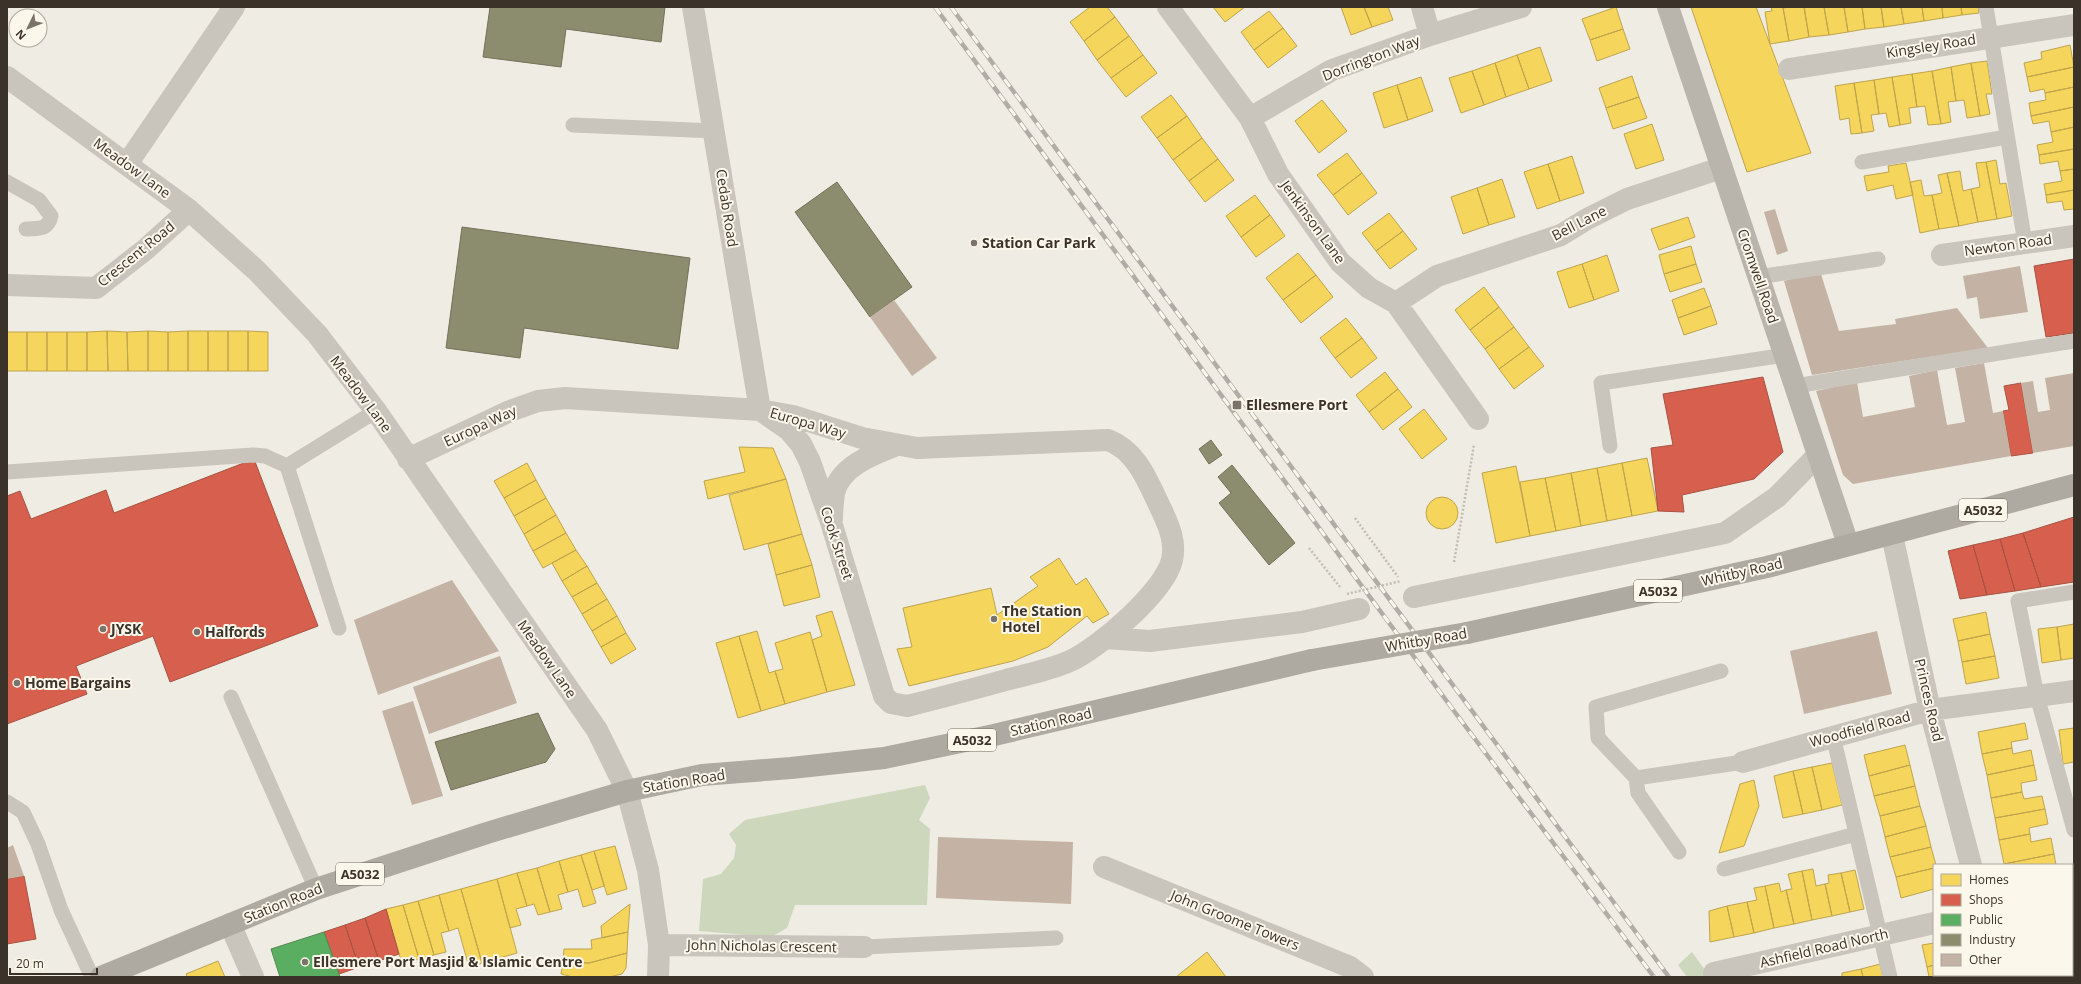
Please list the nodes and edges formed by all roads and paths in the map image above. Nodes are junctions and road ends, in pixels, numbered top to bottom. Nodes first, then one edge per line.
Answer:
1 (234, 7) edge
2 (693, 7) edge
3 (1168, 7) edge
4 (1422, 7) edge
5 (1521, 7) edge
6 (1668, 7) edge
7 (1986, 7) edge
8 (2074, 25) edge
9 (1430, 35) junction
10 (1991, 36) junction
11 (1789, 69) dead end
12 (7, 77) edge
13 (1250, 118) junction
14 (573, 125) dead end
15 (715, 132) junction
16 (2007, 137) junction
17 (1862, 162) dead end
18 (127, 164) junction
19 (1721, 168) junction
20 (7, 182) edge
21 (189, 210) junction
22 (26, 229) dead end
23 (2074, 236) edge
24 (2025, 243) junction
25 (1942, 255) dead end
26 (1878, 259) dead end
27 (1758, 277) junction
28 (7, 285) edge
29 (1396, 303) junction
30 (2074, 341) edge
31 (1785, 355) junction
32 (1795, 386) junction
33 (760, 410) junction
34 (376, 411) junction
35 (1478, 419) joint
36 (897, 445) junction
37 (1610, 446) dead end
38 (1818, 455) junction
39 (408, 459) junction
40 (287, 466) junction
41 (7, 472) edge
42 (2074, 485) edge
43 (1355, 518) dead end
44 (831, 522) junction
45 (1892, 535) junction
46 (1848, 544) junction
47 (1309, 548) dead end
48 (1407, 589) junction
49 (1453, 589) junction
50 (2074, 592) edge
51 (1353, 602) junction
52 (339, 628) dead end
53 (1105, 638) junction
54 (1312, 660) joint
55 (1721, 671) dead end
56 (2074, 691) edge
57 (2038, 696) junction
58 (231, 697) dead end
59 (1930, 710) junction
60 (1833, 736) junction
61 (1743, 762) joint
62 (1636, 778) junction
63 (626, 791) junction
64 (2070, 799) edge
65 (7, 802) edge
66 (2074, 830) edge
67 (1856, 834) junction
68 (1679, 852) dead end
69 (1971, 864) edge
70 (1104, 867) dead end
71 (1724, 869) dead end
72 (316, 889) junction
73 (1933, 923) edge
74 (230, 924) junction
75 (1881, 935) junction
76 (1056, 938) dead end
77 (659, 945) junction
78 (864, 947) joint
79 (1714, 973) dead end
80 (92, 977) edge
81 (101, 977) edge
82 (253, 977) edge
83 (658, 977) edge
84 (1363, 977) edge
85 (1890, 977) edge

1 - 18 street
2 - 15 street, Cedab Road
3 - 13 street, Jenkinson Lane
4 - 9 street, Dorrington Way
5 - 9 street, Dorrington Way
6 - 19 street, Cromwell Road
7 - 10 lane
8 - 10 street, Kingsley Road
9 - 13 street, Dorrington Way
10 - 11 street, Kingsley Road
10 - 16 lane
12 - 18 street, Meadow Lane
13 - 29 street, Jenkinson Lane
14 - 15 lane
15 - 33 street, Cedab Road
16 - 17 lane
16 - 24 lane
18 - 21 street, Meadow Lane
19 - 27 street, Cromwell Road
19 - 29 street, Bell Lane
20 - 22 lane
21 - 28 street, Crescent Road
21 - 34 street, Meadow Lane
23 - 24 street, Newton Road
24 - 25 street, Newton Road
26 - 27 lane
27 - 31 street, Cromwell Road
29 - 35 street, Jenkinson Lane
30 - 32 lane
31 - 32 street, Cromwell Road
31 - 37 lane
32 - 38 street, Cromwell Road
33 - 36 street, Europa Way
33 - 39 street, Europa Way
33 - 44 street, Cook Street
34 - 39 street, Meadow Lane
34 - 40 lane
35 - 49 path
36 - 44 street
36 - 53 street, Europa Way
38 - 46 street, Cromwell Road
38 - 49 street
39 - 63 street, Meadow Lane
40 - 41 lane
40 - 52 lane
42 - 45 main road, Whitby Road / A5032
43 - 48 path
44 - 53 street, Cook Street
45 - 46 main road, Whitby Road / A5032
45 - 59 street, Princes Road
46 - 54 main road, Whitby Road / A5032, bridge
47 - 51 path
48 - 49 street
48 - 51 path, bridge
50 - 57 lane
51 - 53 street
54 - 63 main road, Station Road / A5032
55 - 62 lane
56 - 57 street, Woodfield Road
57 - 59 street, Woodfield Road
57 - 64 lane
58 - 72 lane
59 - 60 street, Woodfield Road
59 - 69 street, Princes Road
60 - 61 street, Woodfield Road
60 - 67 lane
61 - 62 lane
62 - 68 lane
63 - 72 main road, Station Road / A5032
63 - 77 street, Meadow Lane
64 - 66 lane
65 - 80 lane
67 - 71 lane
67 - 75 lane
70 - 84 street, John Groome Towers
72 - 74 main road, Station Road / A5032
73 - 75 street, Ashfield Road North
74 - 81 main road, Station Road / A5032
74 - 82 street
75 - 79 street, Ashfield Road North
75 - 85 lane
76 - 78 lane
77 - 78 street, John Nicholas Crescent
77 - 83 street, Meadow Lane

